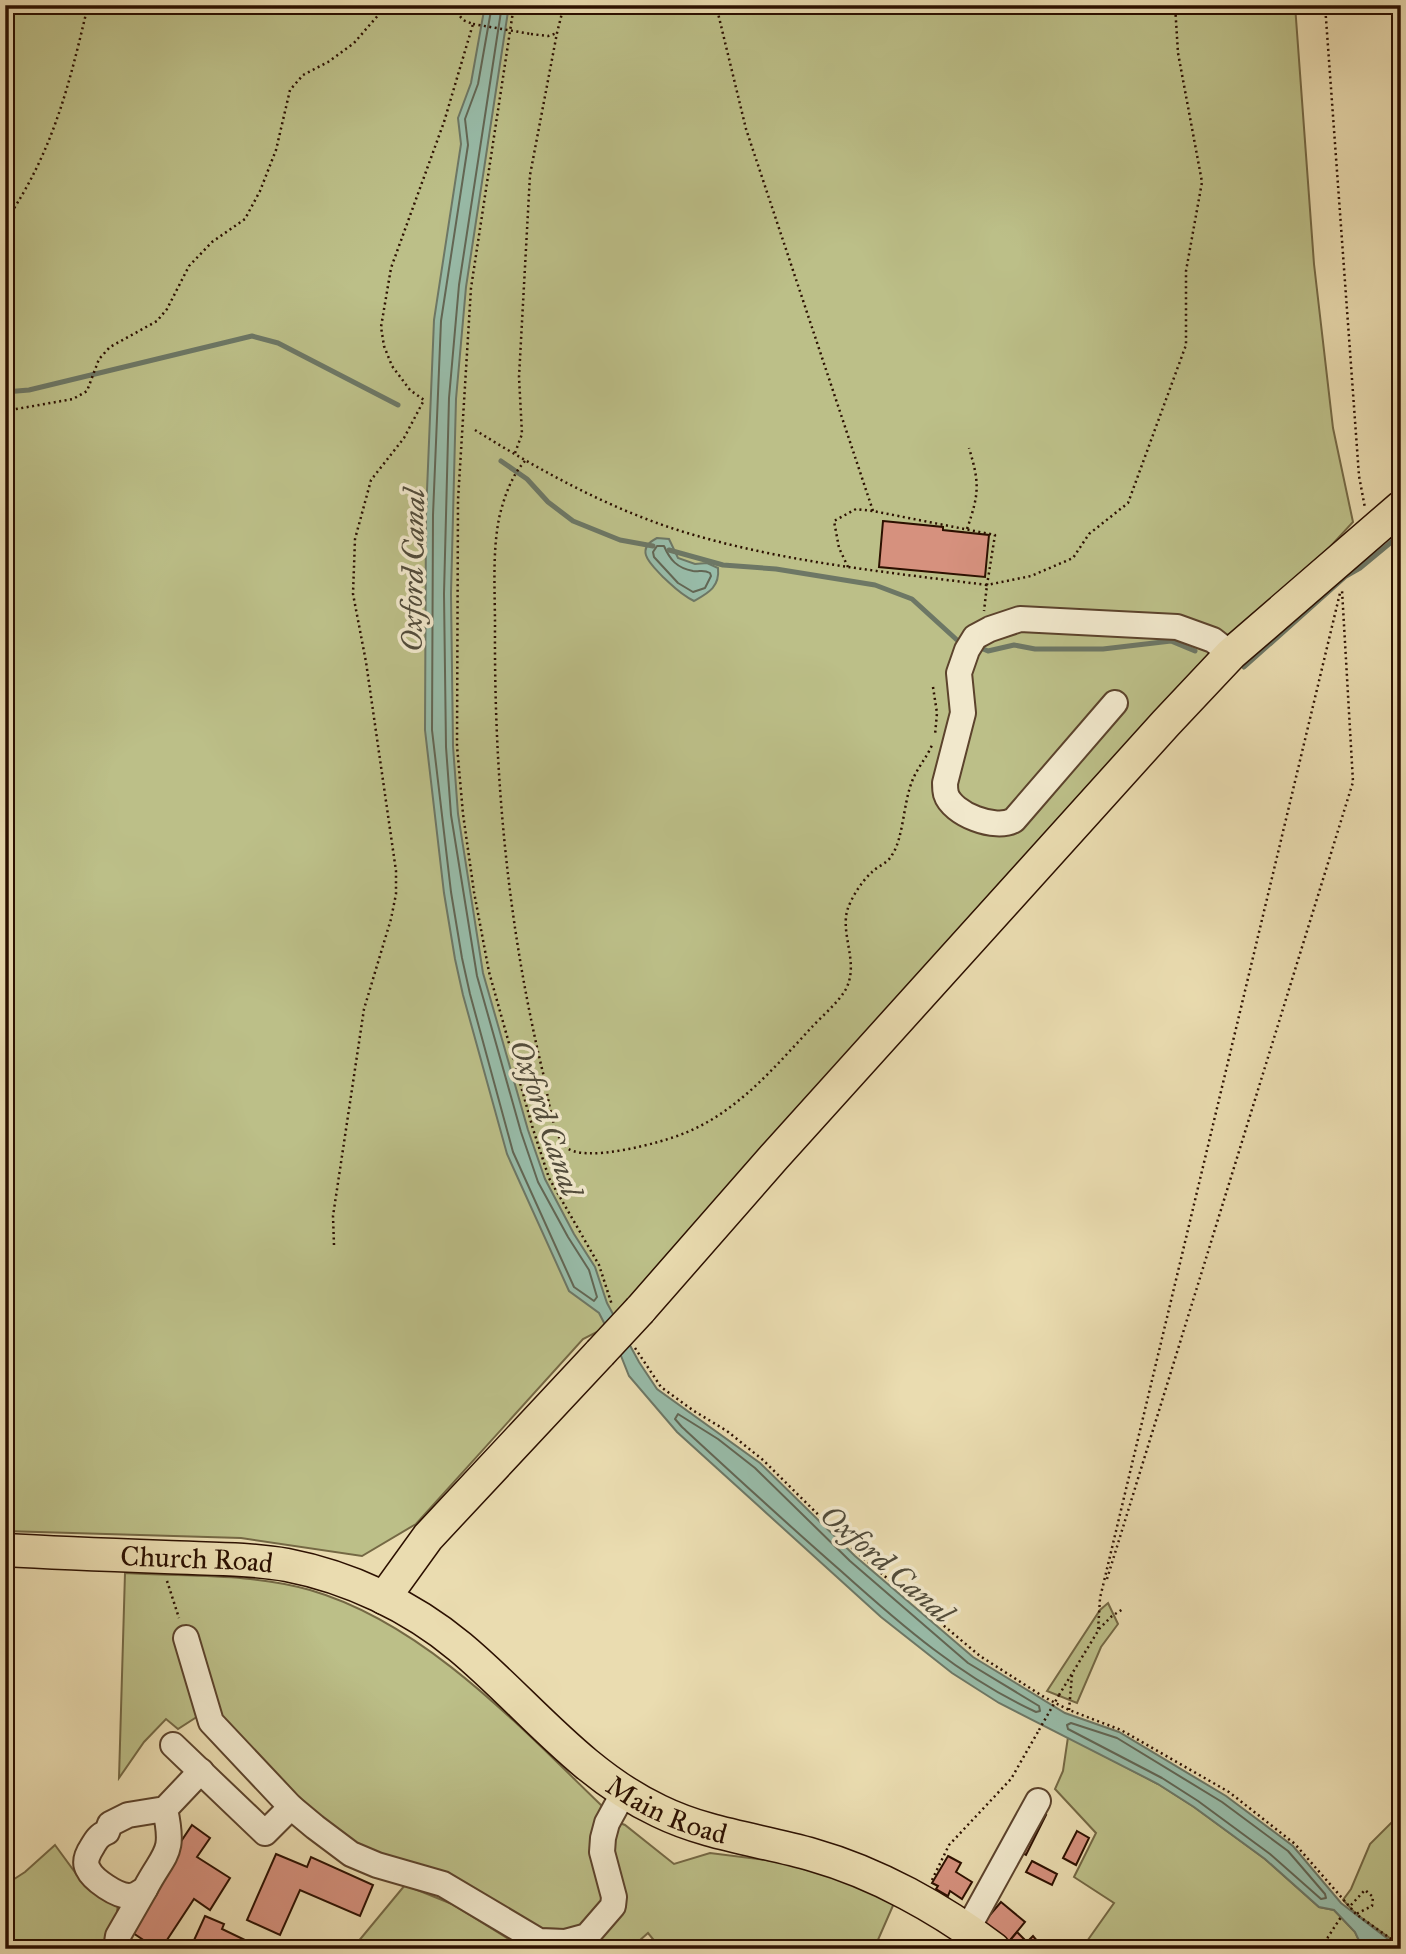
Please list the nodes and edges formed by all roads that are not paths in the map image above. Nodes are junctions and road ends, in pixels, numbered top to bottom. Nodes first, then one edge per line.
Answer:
1 (1401, 507) edge
2 (1231, 654) junction
3 (1115, 703) dead end
4 (5, 1550) edge
5 (384, 1598) junction
6 (186, 1638) road end
7 (173, 1745) dead end
8 (201, 1771) junction
9 (624, 1792) junction
10 (1038, 1801) dead end
11 (291, 1807) junction
12 (165, 1809) junction
13 (145, 1889) junction
14 (967, 1930) junction
15 (116, 1949) edge
16 (994, 1949) edge

1 - 2 main road
2 - 3 lane
2 - 5 main road, bridge
4 - 5 main road, Church Road
5 - 9 main road, Main Road
6 - 11 lane
7 - 8 lane
8 - 11 lane
8 - 12 lane
9 - 11 lane
9 - 14 main road, Main Road
10 - 14 lane
12 - 13 lane
12 - 13 lane
13 - 15 lane
14 - 16 main road, Main Road

